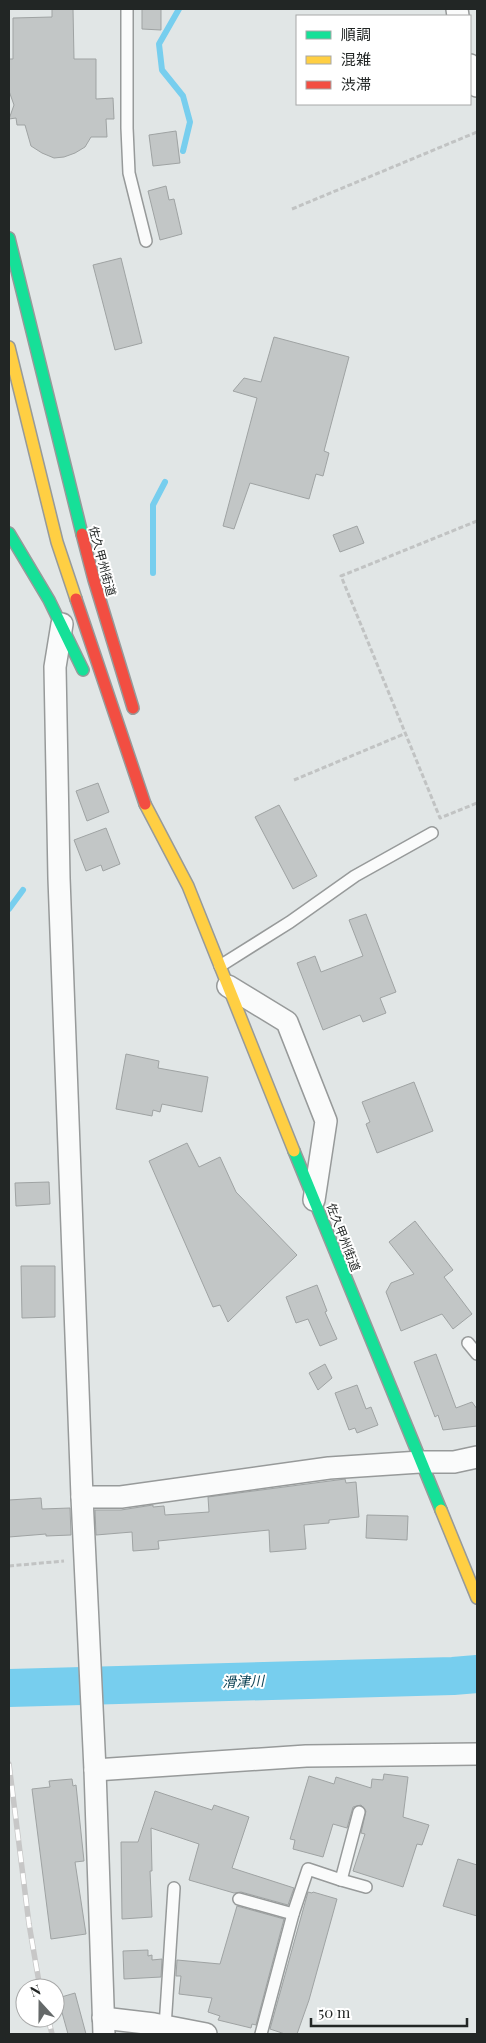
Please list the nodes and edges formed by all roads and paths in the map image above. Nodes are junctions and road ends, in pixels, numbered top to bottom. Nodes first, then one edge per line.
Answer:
1 (128, 9) edge
2 (471, 68) edge
3 (477, 86) edge
4 (477, 132) edge
5 (292, 209) dead end
6 (9, 238) edge
7 (146, 241) dead end
8 (9, 347) edge
9 (9, 520) edge
10 (477, 521) edge
11 (22, 532) dead end
12 (9, 534) edge
13 (52, 565) dead end
14 (73, 592) junction
15 (62, 624) junction
16 (115, 652) junction
17 (87, 678) dead end
18 (100, 705) dead end
19 (138, 722) dead end
20 (404, 734) junction
21 (294, 780) dead end
22 (477, 803) edge
23 (146, 805) junction
24 (173, 832) dead end
25 (432, 833) dead end
26 (188, 886) junction
27 (220, 966) junction
28 (228, 986) junction
29 (314, 1200) junction
30 (468, 1343) dead end
31 (477, 1354) edge
32 (477, 1457) edge
33 (420, 1462) junction
34 (82, 1498) junction
35 (86, 1562) junction
36 (9, 1566) edge
37 (477, 1598) edge
38 (477, 1754) edge
39 (95, 1763) junction
40 (359, 1812) dead end
41 (341, 1880) junction
42 (366, 1887) dead end
43 (174, 1888) dead end
44 (239, 1899) dead end
45 (293, 1914) junction
46 (104, 2026) edge
47 (165, 2027) junction
48 (206, 2034) edge
49 (261, 2034) edge

1 - 7 lane
2 - 3 street
4 - 5 path
6 - 16 main road, 佐久甲州街道
8 - 14 main road, 佐久甲州街道
9 - 11 main road
10 - 20 path
12 - 15 main road
13 - 14 main road
14 - 16 main road
14 - 23 main road, 佐久甲州街道
15 - 17 main road
15 - 34 street
16 - 19 main road, 佐久甲州街道
18 - 23 main road
20 - 21 path
20 - 22 path
23 - 26 main road, 佐久甲州街道
24 - 26 main road, 佐久甲州街道
25 - 27 lane
26 - 27 main road, 佐久甲州街道
27 - 28 main road, 佐久甲州街道
28 - 29 main road, 佐久甲州街道
28 - 29 street
29 - 33 main road, 佐久甲州街道
30 - 31 lane
32 - 33 street
33 - 34 street
33 - 37 main road, 佐久甲州街道
34 - 35 street
35 - 36 path
35 - 39 street
38 - 39 street
39 - 46 street
40 - 41 lane
41 - 42 lane
41 - 45 lane
43 - 47 lane
44 - 45 lane
45 - 49 lane
46 - 47 street
47 - 48 street

